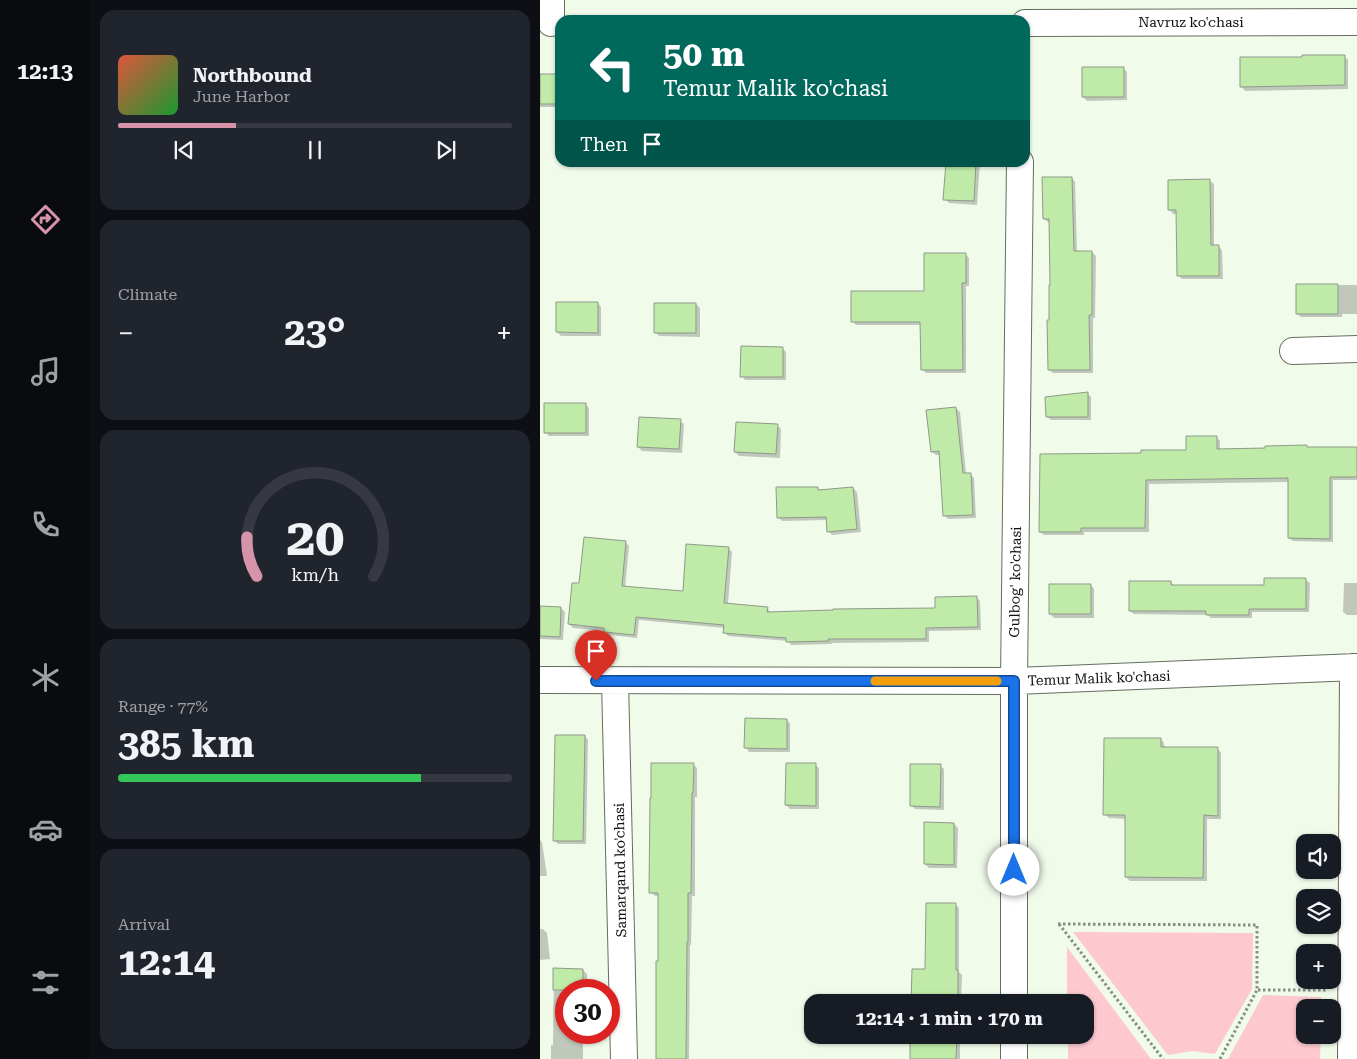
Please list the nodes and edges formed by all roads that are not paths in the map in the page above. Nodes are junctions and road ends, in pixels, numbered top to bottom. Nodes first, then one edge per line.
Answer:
1 (1357, 22) edge
2 (1030, 23) edge
3 (1020, 167) edge
4 (1357, 349) edge
5 (1293, 351) dead end
6 (1355, 667) edge
7 (540, 680) edge
8 (1014, 681) junction
9 (615, 682) junction
10 (1014, 994) edge
11 (1014, 1044) edge
12 (624, 1059) edge
13 (1014, 1059) edge
14 (1351, 1059) edge

1 - 2 street, Navruz ko'chasi
3 - 8 street, Gulbog' ko'chasi
4 - 5 street
6 - 8 street, Temur Malik ko'chasi
6 - 14 street
7 - 9 street, Temur Malik ko'chasi
8 - 9 street, Temur Malik ko'chasi
8 - 10 street, Gulbog' ko'chasi
9 - 12 street, Samarqand ko'chasi
11 - 13 street

